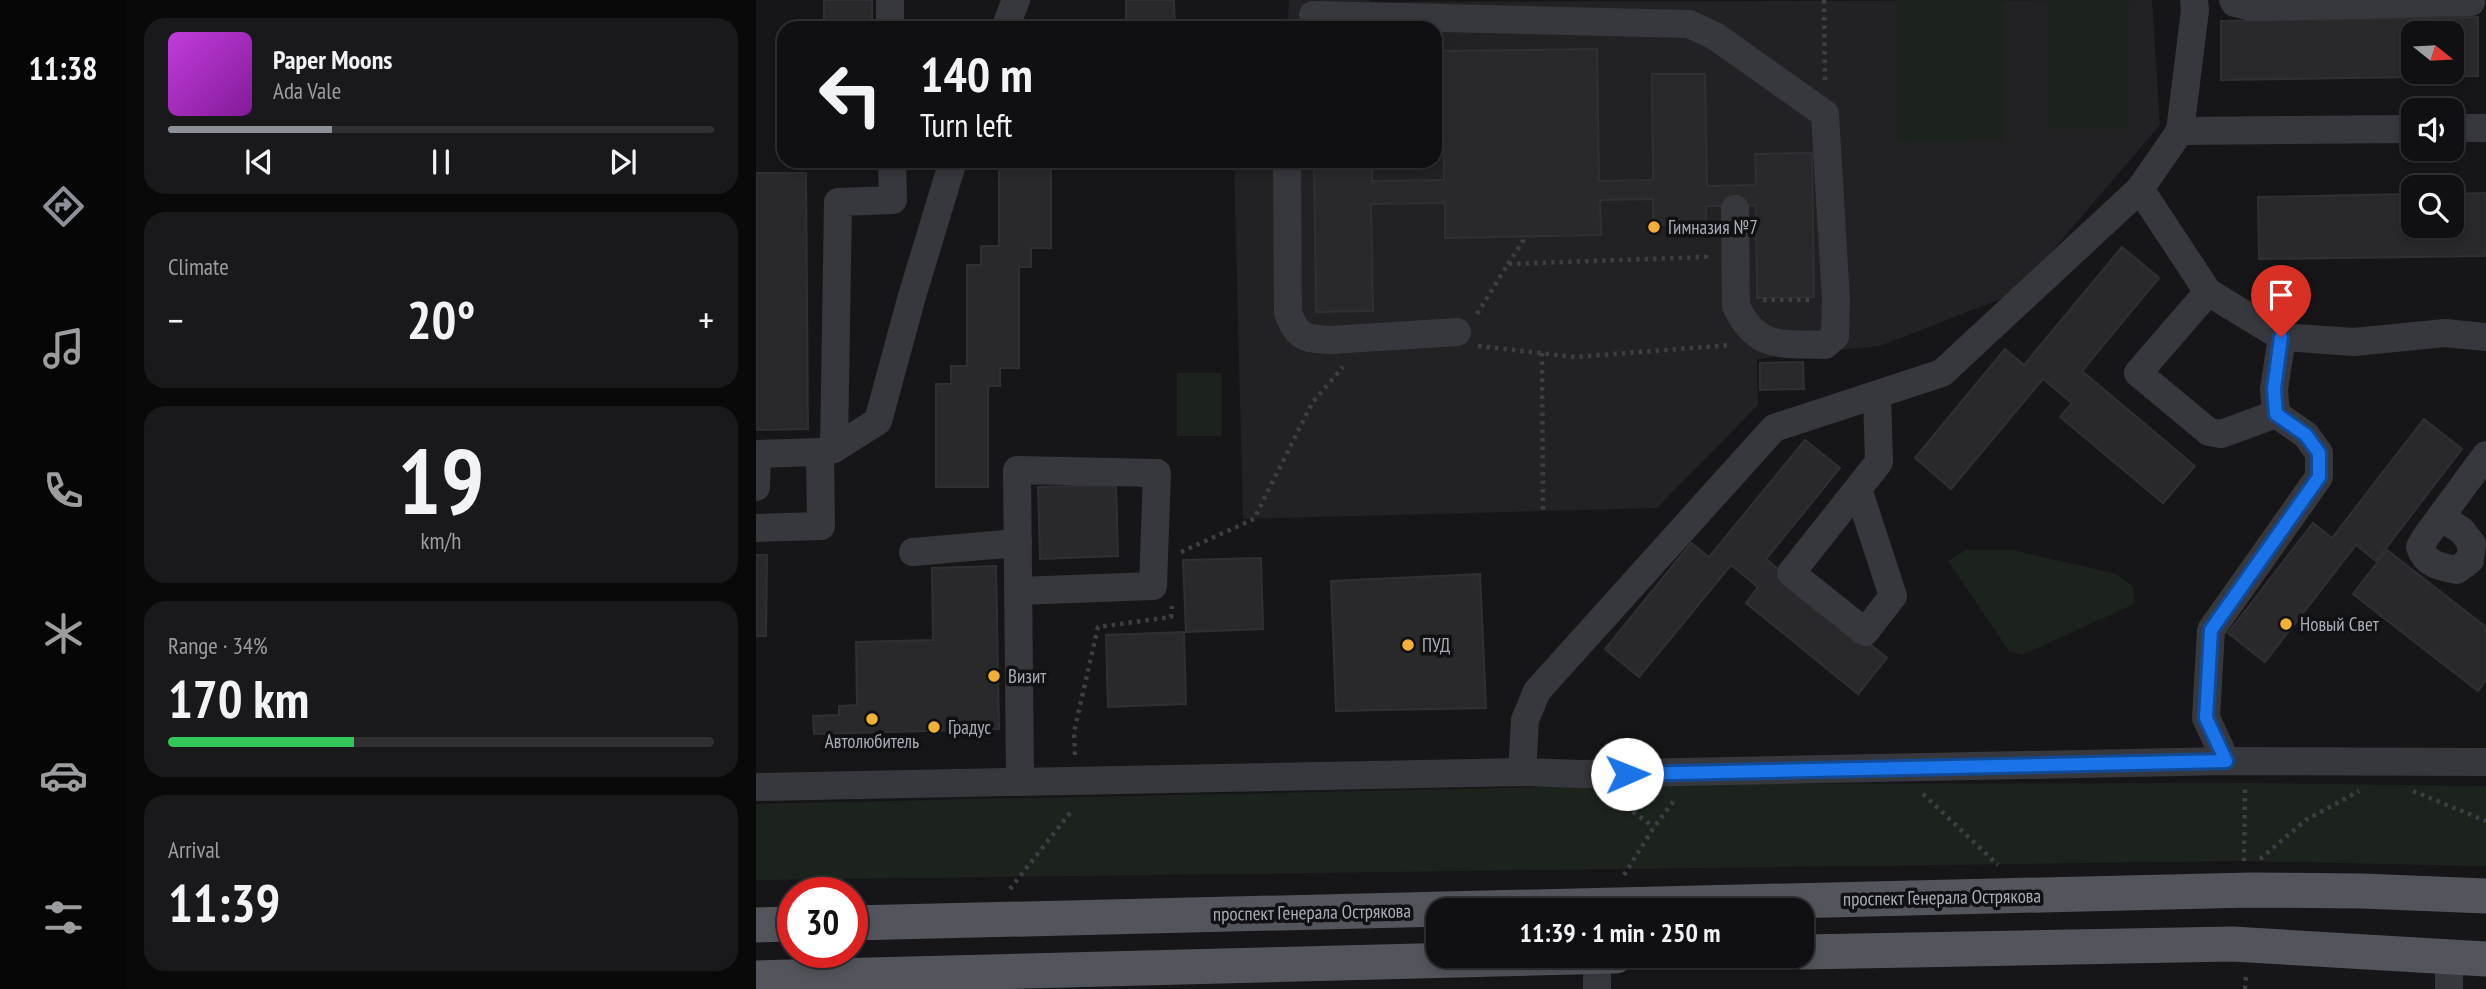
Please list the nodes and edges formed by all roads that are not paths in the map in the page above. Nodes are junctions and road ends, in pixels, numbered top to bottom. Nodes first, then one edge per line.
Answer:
1 (890, 0) edge
2 (1016, 0) edge
3 (2194, 0) edge
4 (2233, 0) edge
5 (2471, 2) dead end
6 (1310, 14) edge
7 (890, 21) edge
8 (1008, 21) edge
9 (2401, 128) edge
10 (2464, 128) edge
11 (2486, 128) edge
12 (2180, 131) junction
13 (892, 168) edge
14 (951, 168) edge
15 (1287, 168) edge
16 (2140, 189) junction
17 (1735, 209) dead end
18 (2208, 292) junction
19 (1466, 333) road end
20 (2281, 337) junction
21 (2486, 337) edge
22 (1877, 395) junction
23 (2276, 414) junction
24 (827, 450) junction
25 (757, 454) edge
26 (2486, 454) edge
27 (756, 487) edge
28 (1857, 489) junction
29 (2441, 517) dead end
30 (756, 528) edge
31 (1018, 543) junction
32 (913, 552) dead end
33 (1018, 591) junction
34 (2236, 761) junction
35 (2486, 762) edge
36 (1522, 772) junction
37 (1020, 780) junction
38 (756, 787) edge
39 (2486, 896) edge
40 (868, 923) edge
41 (777, 924) edge
42 (756, 925) edge
43 (1814, 952) edge
44 (2486, 959) edge
45 (1426, 960) edge
46 (1597, 968) edge
47 (2449, 973) edge
48 (756, 978) edge
49 (1597, 989) edge

1 - 7 street
2 - 8 street
3 - 12 street
4 - 5 street
6 - 17 street
9 - 12 street
10 - 11 street
12 - 16 street
13 - 24 street
14 - 24 street
15 - 19 street
16 - 18 street
16 - 22 street
18 - 20 street
18 - 23 street
20 - 21 street
20 - 23 street
22 - 28 street
22 - 36 street
23 - 34 street
24 - 25 street
24 - 30 street
25 - 27 street
26 - 29 street
28 - 28 street
31 - 32 street
31 - 33 street
31 - 33 street
33 - 37 street
34 - 35 street
34 - 36 street
36 - 37 street
37 - 38 street
39 - 40 main road, проспект Генерала Острякова
41 - 42 main road
43 - 47 main road
44 - 47 main road
45 - 48 main road
46 - 49 street

